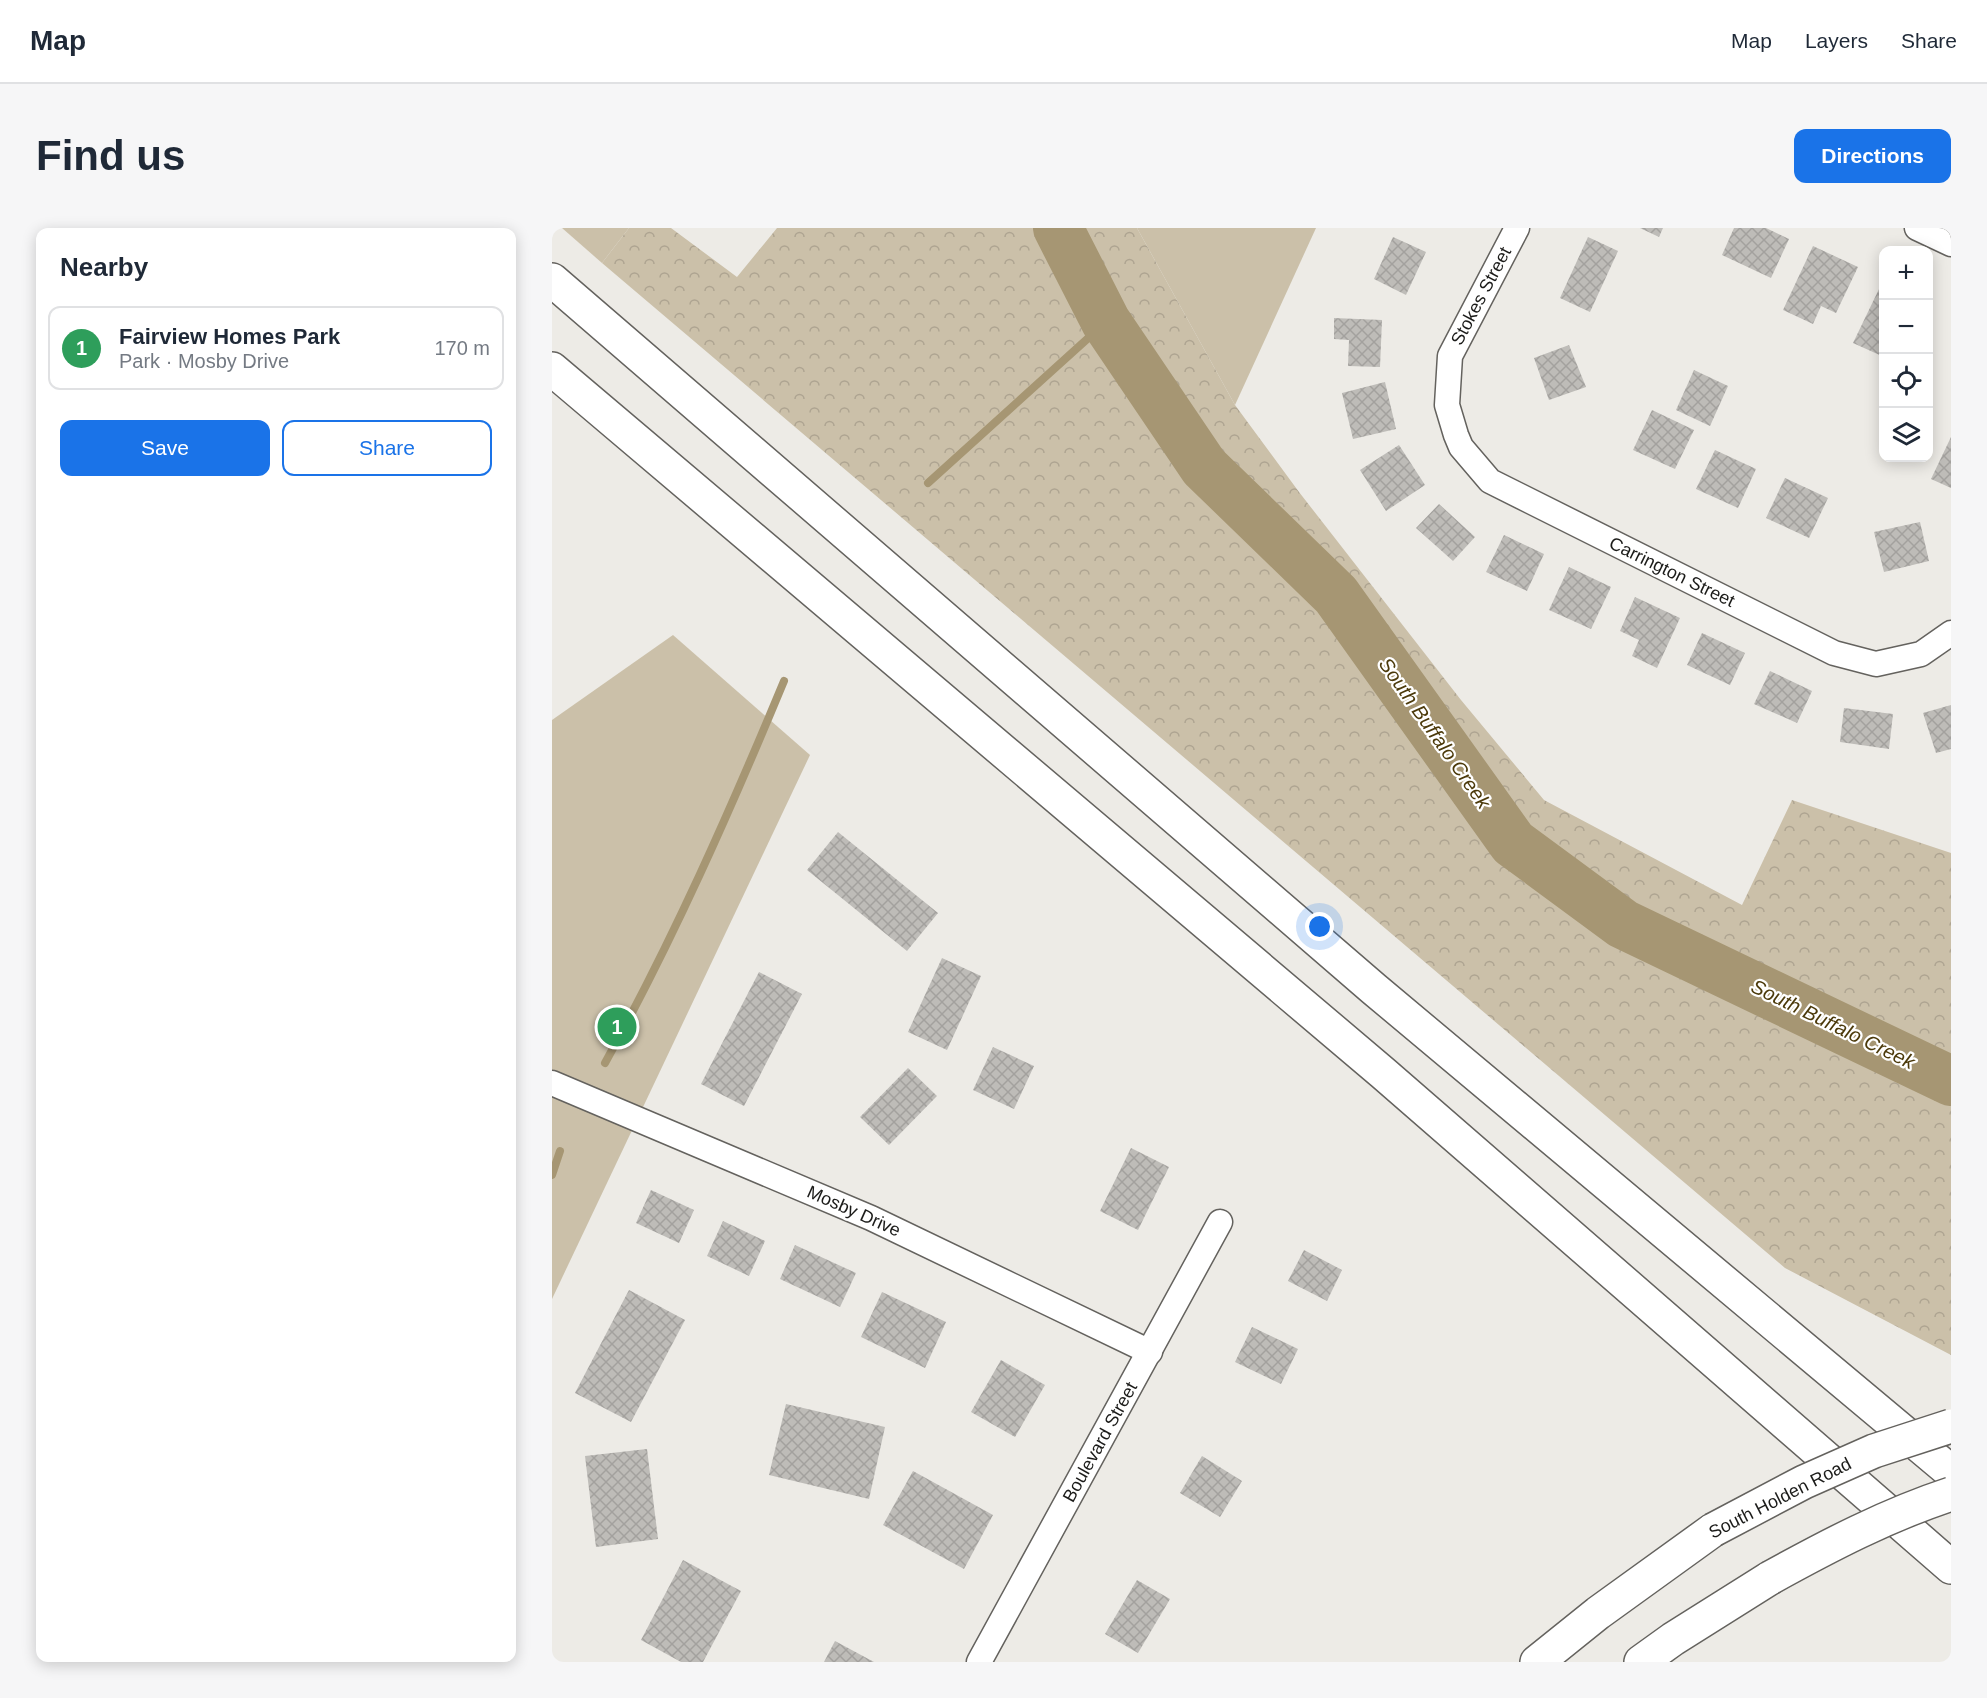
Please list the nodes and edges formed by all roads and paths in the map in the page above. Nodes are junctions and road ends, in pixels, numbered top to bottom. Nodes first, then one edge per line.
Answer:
1 (1516, 228) edge
2 (1917, 228) edge
3 (1951, 244) edge
4 (552, 280) edge
5 (552, 369) edge
6 (1456, 435) joint
7 (1951, 633) edge
8 (552, 1083) edge
9 (1220, 1222) dead end
10 (1150, 1352) junction
11 (1951, 1426) edge
12 (1951, 1472) edge
13 (1951, 1494) edge
14 (1951, 1567) edge
15 (979, 1662) edge
16 (1537, 1662) edge
17 (1641, 1662) edge

1 - 6 street, Stokes Street
2 - 3 street
4 - 12 main road
5 - 14 main road
6 - 7 street, Carrington Street
8 - 10 street, Mosby Drive
9 - 10 street, Boulevard Street
10 - 15 street, Boulevard Street
11 - 16 main road, South Holden Road, bridge
13 - 17 main road, bridge

